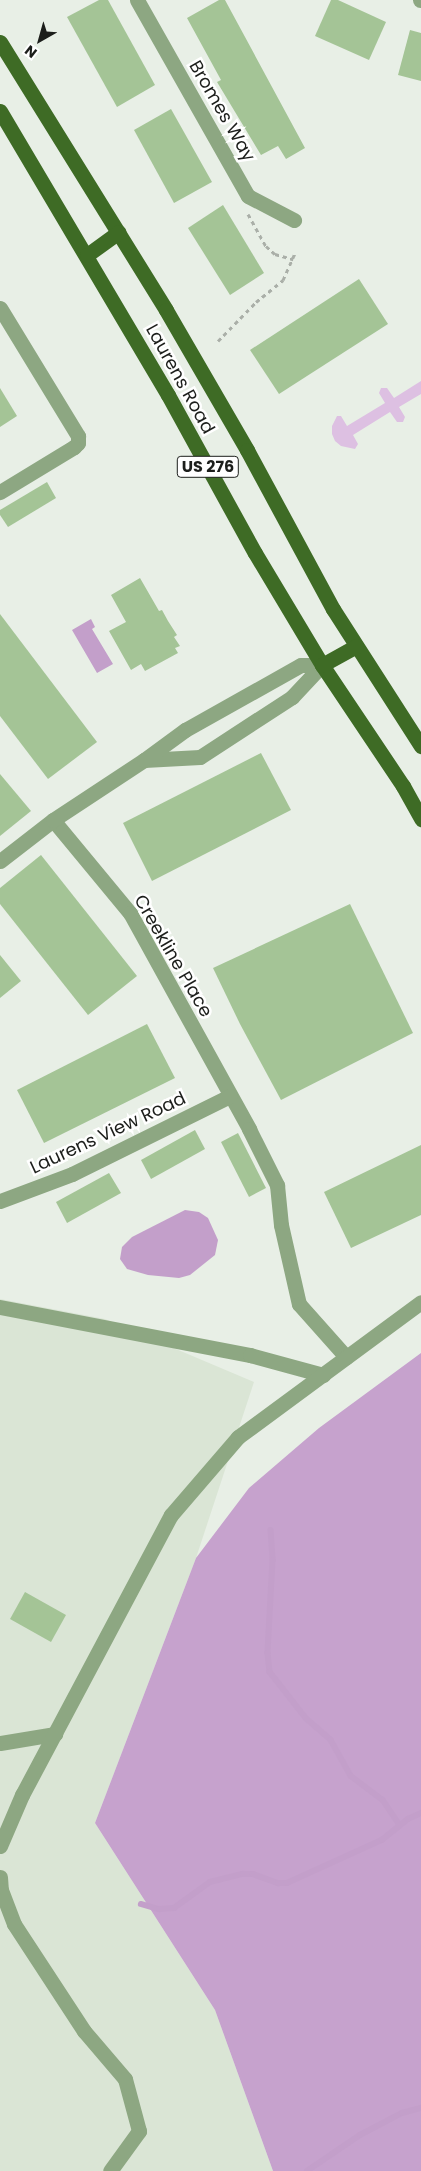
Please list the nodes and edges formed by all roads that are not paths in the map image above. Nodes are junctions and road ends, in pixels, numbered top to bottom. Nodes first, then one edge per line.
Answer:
1 (137, 0) edge
2 (0, 42) edge
3 (0, 111) edge
4 (294, 220) dead end
5 (119, 232) junction
6 (87, 255) junction
7 (0, 308) edge
8 (0, 492) edge
9 (356, 646) junction
10 (322, 665) junction
11 (421, 746) edge
12 (144, 760) junction
13 (421, 819) edge
14 (53, 820) junction
15 (0, 862) edge
16 (230, 1096) junction
17 (0, 1201) edge
18 (421, 1302) edge
19 (0, 1307) edge
20 (346, 1357) junction
21 (322, 1375) junction
22 (55, 1734) junction
23 (0, 1743) edge
24 (0, 1846) edge
25 (0, 1877) edge
26 (110, 2171) edge

1 - 4 street, Bromes Way
2 - 5 main road, Laurens Road / US 276
3 - 6 main road, Laurens Road / US 276
5 - 6 main road
5 - 9 main road, Laurens Road / US 276
6 - 10 main road, Laurens Road / US 276
7 - 8 street
9 - 10 main road
9 - 11 main road, Laurens Road / US 276
10 - 12 street
10 - 12 street
10 - 13 main road, Laurens Road / US 276
12 - 14 street
14 - 15 street
14 - 16 street, Creekline Place
16 - 17 street, Laurens View Road
16 - 20 street, Creekline Place
18 - 20 street
19 - 21 street
20 - 21 street
21 - 22 street
22 - 23 street
22 - 24 street
25 - 26 street

